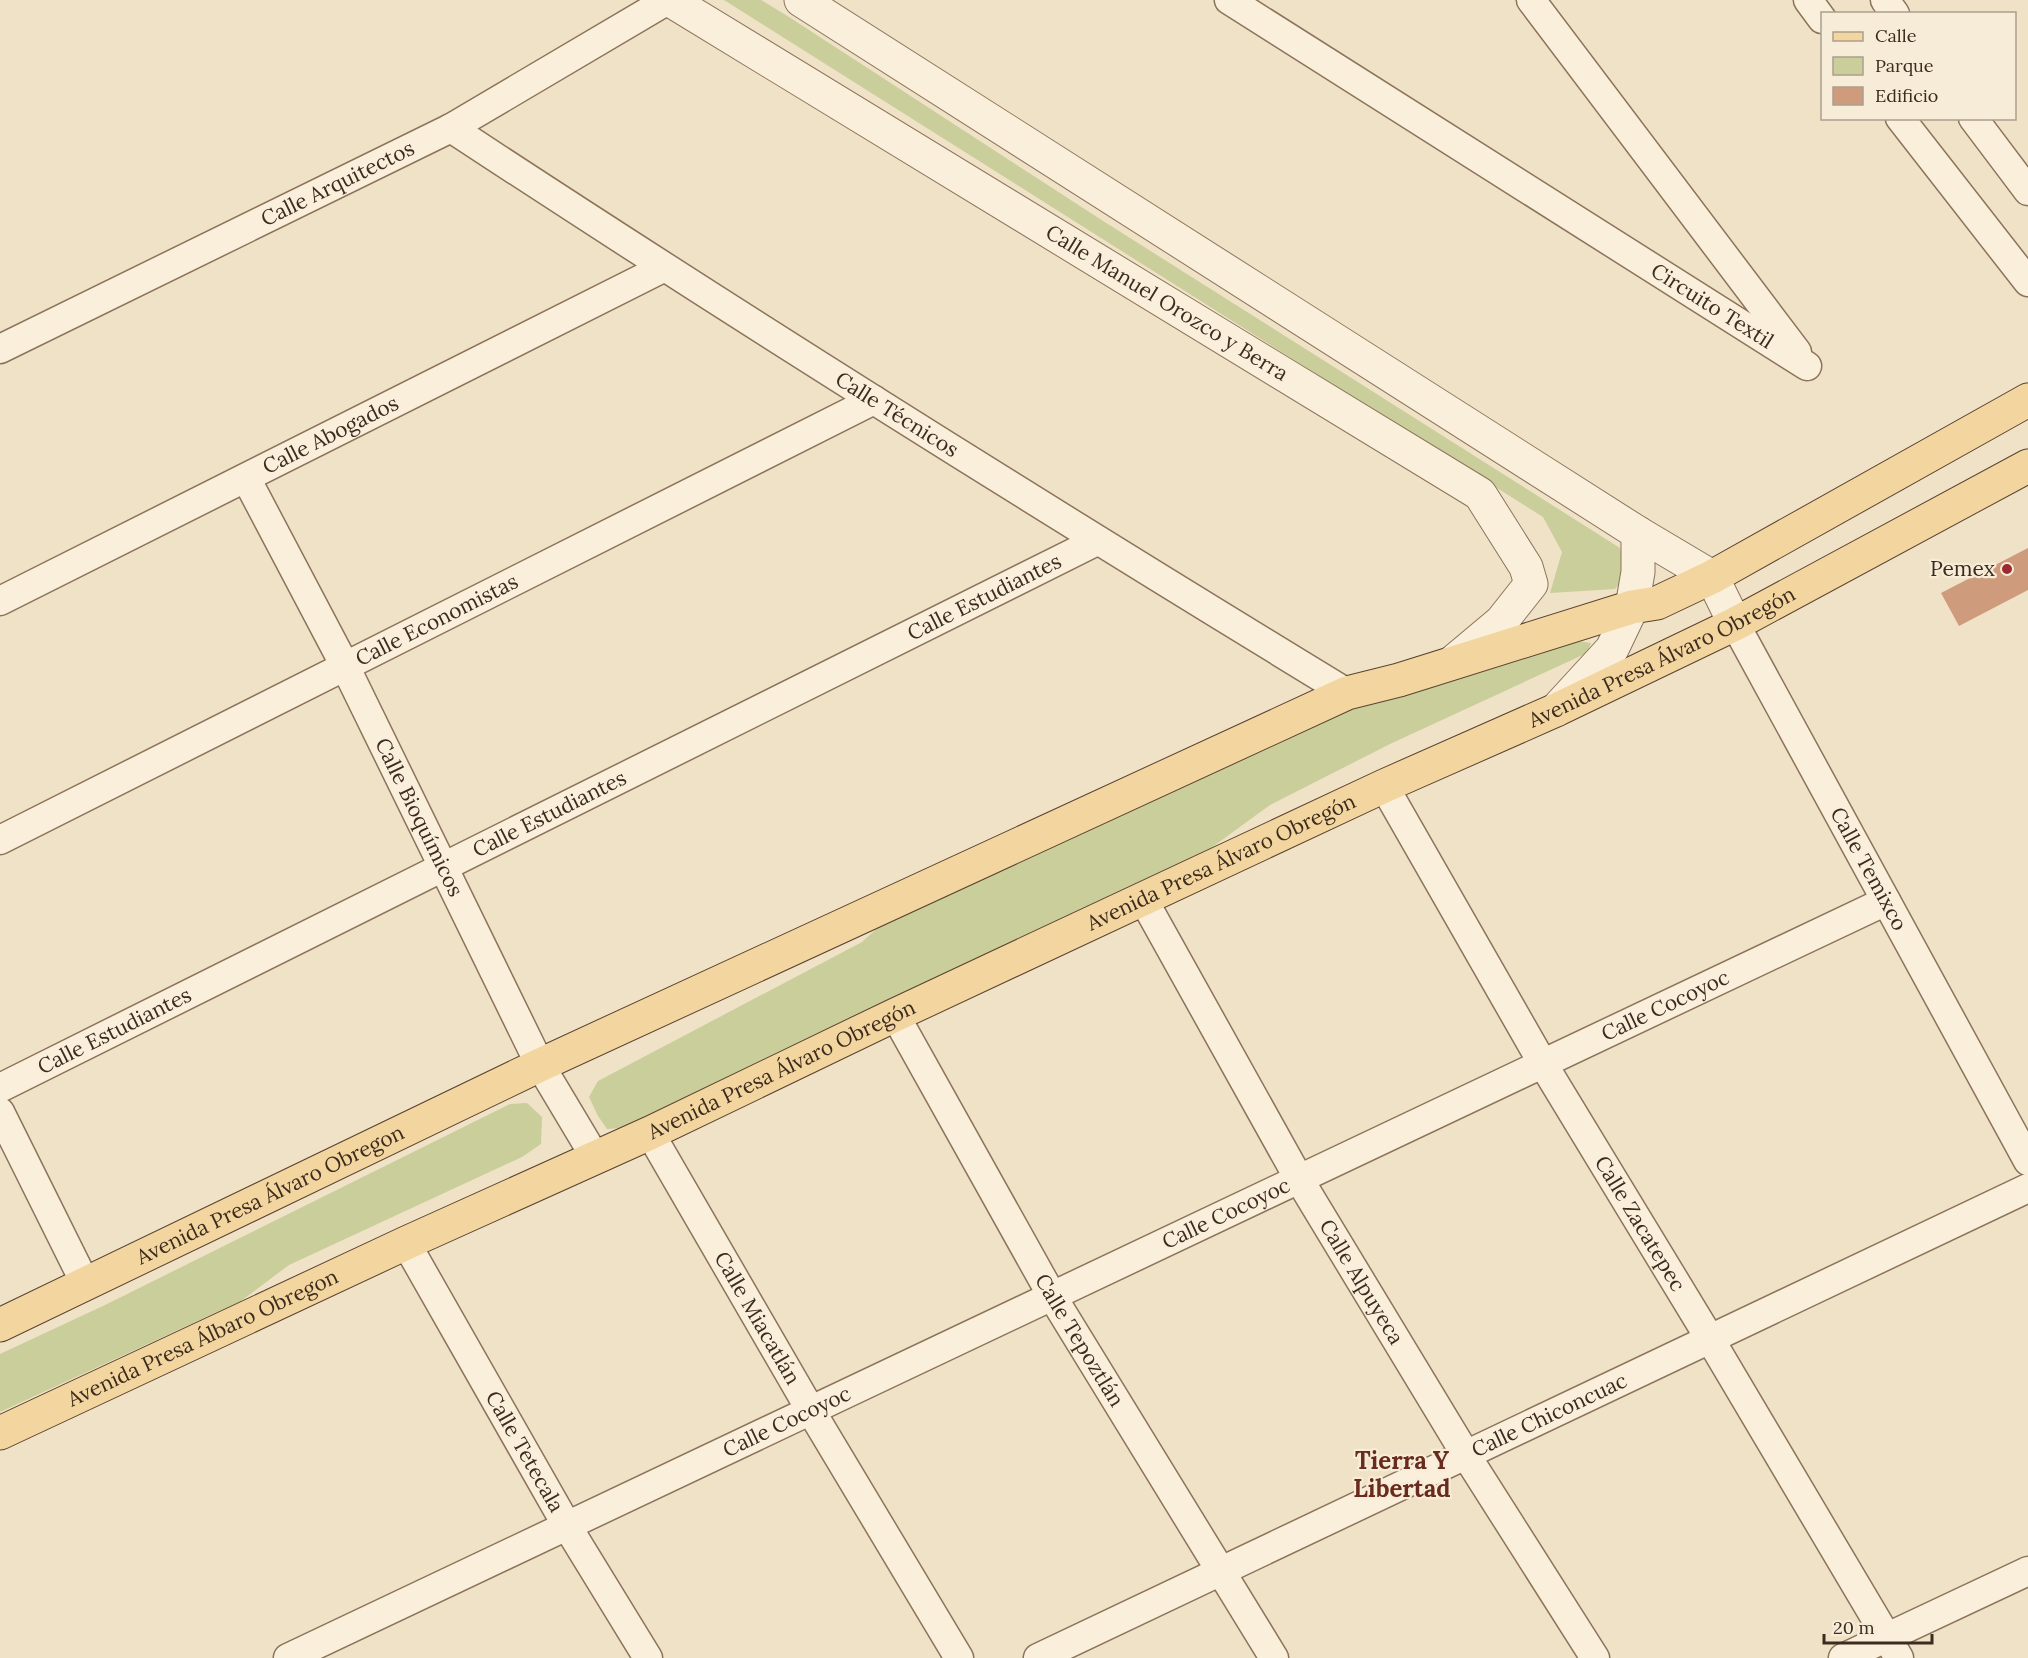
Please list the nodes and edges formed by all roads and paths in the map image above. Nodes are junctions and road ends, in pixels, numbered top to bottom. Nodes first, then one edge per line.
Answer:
1 (669, 0) edge
2 (801, 0) edge
3 (1229, 0) edge
4 (1531, 0) edge
5 (1808, 0) edge
6 (1821, 18) edge
7 (1902, 120) edge
8 (1975, 120) edge
9 (451, 128) junction
10 (2028, 191) edge
11 (663, 268) junction
12 (2028, 282) edge
13 (0, 349) edge
14 (874, 400) junction
15 (2028, 400) edge
16 (2028, 466) edge
17 (246, 478) junction
18 (1638, 533) junction
19 (1097, 541) junction
20 (1712, 577) junction
21 (0, 601) edge
22 (1632, 607) junction
23 (1735, 624) junction
24 (1452, 663) junction
25 (345, 666) junction
26 (1347, 693) junction
27 (1556, 710) junction
28 (1384, 786) junction
29 (0, 840) edge
30 (443, 867) junction
31 (1143, 898) junction
32 (1886, 902) junction
33 (895, 1015) junction
34 (1543, 1064) junction
35 (540, 1065) junction
36 (0, 1088) edge
37 (0, 1112) edge
38 (650, 1132) junction
39 (595, 1157) junction
40 (2028, 1161) edge
41 (1299, 1179) junction
42 (2028, 1188) edge
43 (406, 1243) junction
44 (85, 1283) junction
45 (1052, 1296) junction
46 (0, 1325) edge
47 (1710, 1339) junction
48 (811, 1410) junction
49 (0, 1433) edge
50 (1466, 1455) junction
51 (567, 1526) junction
52 (1221, 1571) junction
53 (2028, 1571) edge
54 (1893, 1648) edge
55 (288, 1658) edge
56 (648, 1658) edge
57 (959, 1658) edge
58 (1038, 1658) edge
59 (1275, 1658) edge
60 (1595, 1658) edge
61 (1843, 1658) edge

1 - 9 street, Calle Arquitectos
1 - 24 street, Calle Manuel Orozco y Berra
2 - 18 street
3 - 4 street, Circuito Textil
5 - 6 street
7 - 12 street
8 - 10 street
9 - 11 street, Calle Técnicos
9 - 13 street, Calle Arquitectos
11 - 14 street, Calle Técnicos
11 - 17 street, Calle Abogados
14 - 19 street, Calle Técnicos
14 - 25 street, Calle Economistas
15 - 20 main road
16 - 23 main road, Avenida Presa Álvaro Obregón
17 - 21 street, Calle Abogados
17 - 25 street, Calle Bioquímicos
18 - 20 street
18 - 22 street
19 - 26 street, Calle Técnicos
19 - 30 street, Calle Estudiantes
20 - 22 main road
20 - 23 street, Calle Temixco
22 - 24 main road
22 - 27 street
23 - 27 main road, Avenida Presa Álvaro Obregón
23 - 32 street, Calle Temixco
24 - 26 main road
25 - 29 street, Calle Economistas
25 - 30 street, Calle Bioquímicos
26 - 35 main road
27 - 28 main road, Avenida Presa Álvaro Obregón
28 - 31 main road, Avenida Presa Álvaro Obregón
28 - 34 street, Calle Zacatepec
30 - 35 street, Calle Bioquímicos
30 - 36 street, Calle Estudiantes
31 - 33 main road, Avenida Presa Álvaro Obregón
31 - 41 street, Calle Alpuyeca
32 - 34 street, Calle Cocoyoc
32 - 40 street, Calle Temixco
33 - 38 main road, Avenida Presa Álvaro Obregón
33 - 45 street, Calle Tepoztlán
34 - 41 street, Calle Cocoyoc
34 - 47 street, Calle Zacatepec
35 - 39 street, Calle Bioquímicos
35 - 44 main road, Avenida Presa Álvaro Obregon
37 - 44 street
38 - 39 main road, Avenida Presa Álvaro Obregón
38 - 48 street, Calle Miacatlán
39 - 43 main road, Avenida Presa Álvaro Obregón
41 - 45 street, Calle Cocoyoc
41 - 50 street, Calle Alpuyeca
42 - 47 street, Calle Chiconcuac
43 - 49 main road, Avenida Presa Álbaro Obregon
43 - 51 street, Calle Tetecala
44 - 46 main road, Avenida Presa Álvaro Obregon
45 - 48 street, Calle Cocoyoc
45 - 52 street, Calle Tepoztlán
47 - 50 street, Calle Chiconcuac
47 - 54 street, Calle Zacatepec
48 - 51 street, Calle Cocoyoc
48 - 57 street, Calle Miacatlán
50 - 52 street, Calle Chiconcuac
50 - 60 street, Calle Alpuyeca
51 - 55 street, Calle Cocoyoc
51 - 56 street, Calle Tetecala
52 - 58 street, Calle Chiconcuac
52 - 59 street, Calle Tepoztlán
53 - 54 street
54 - 61 street

